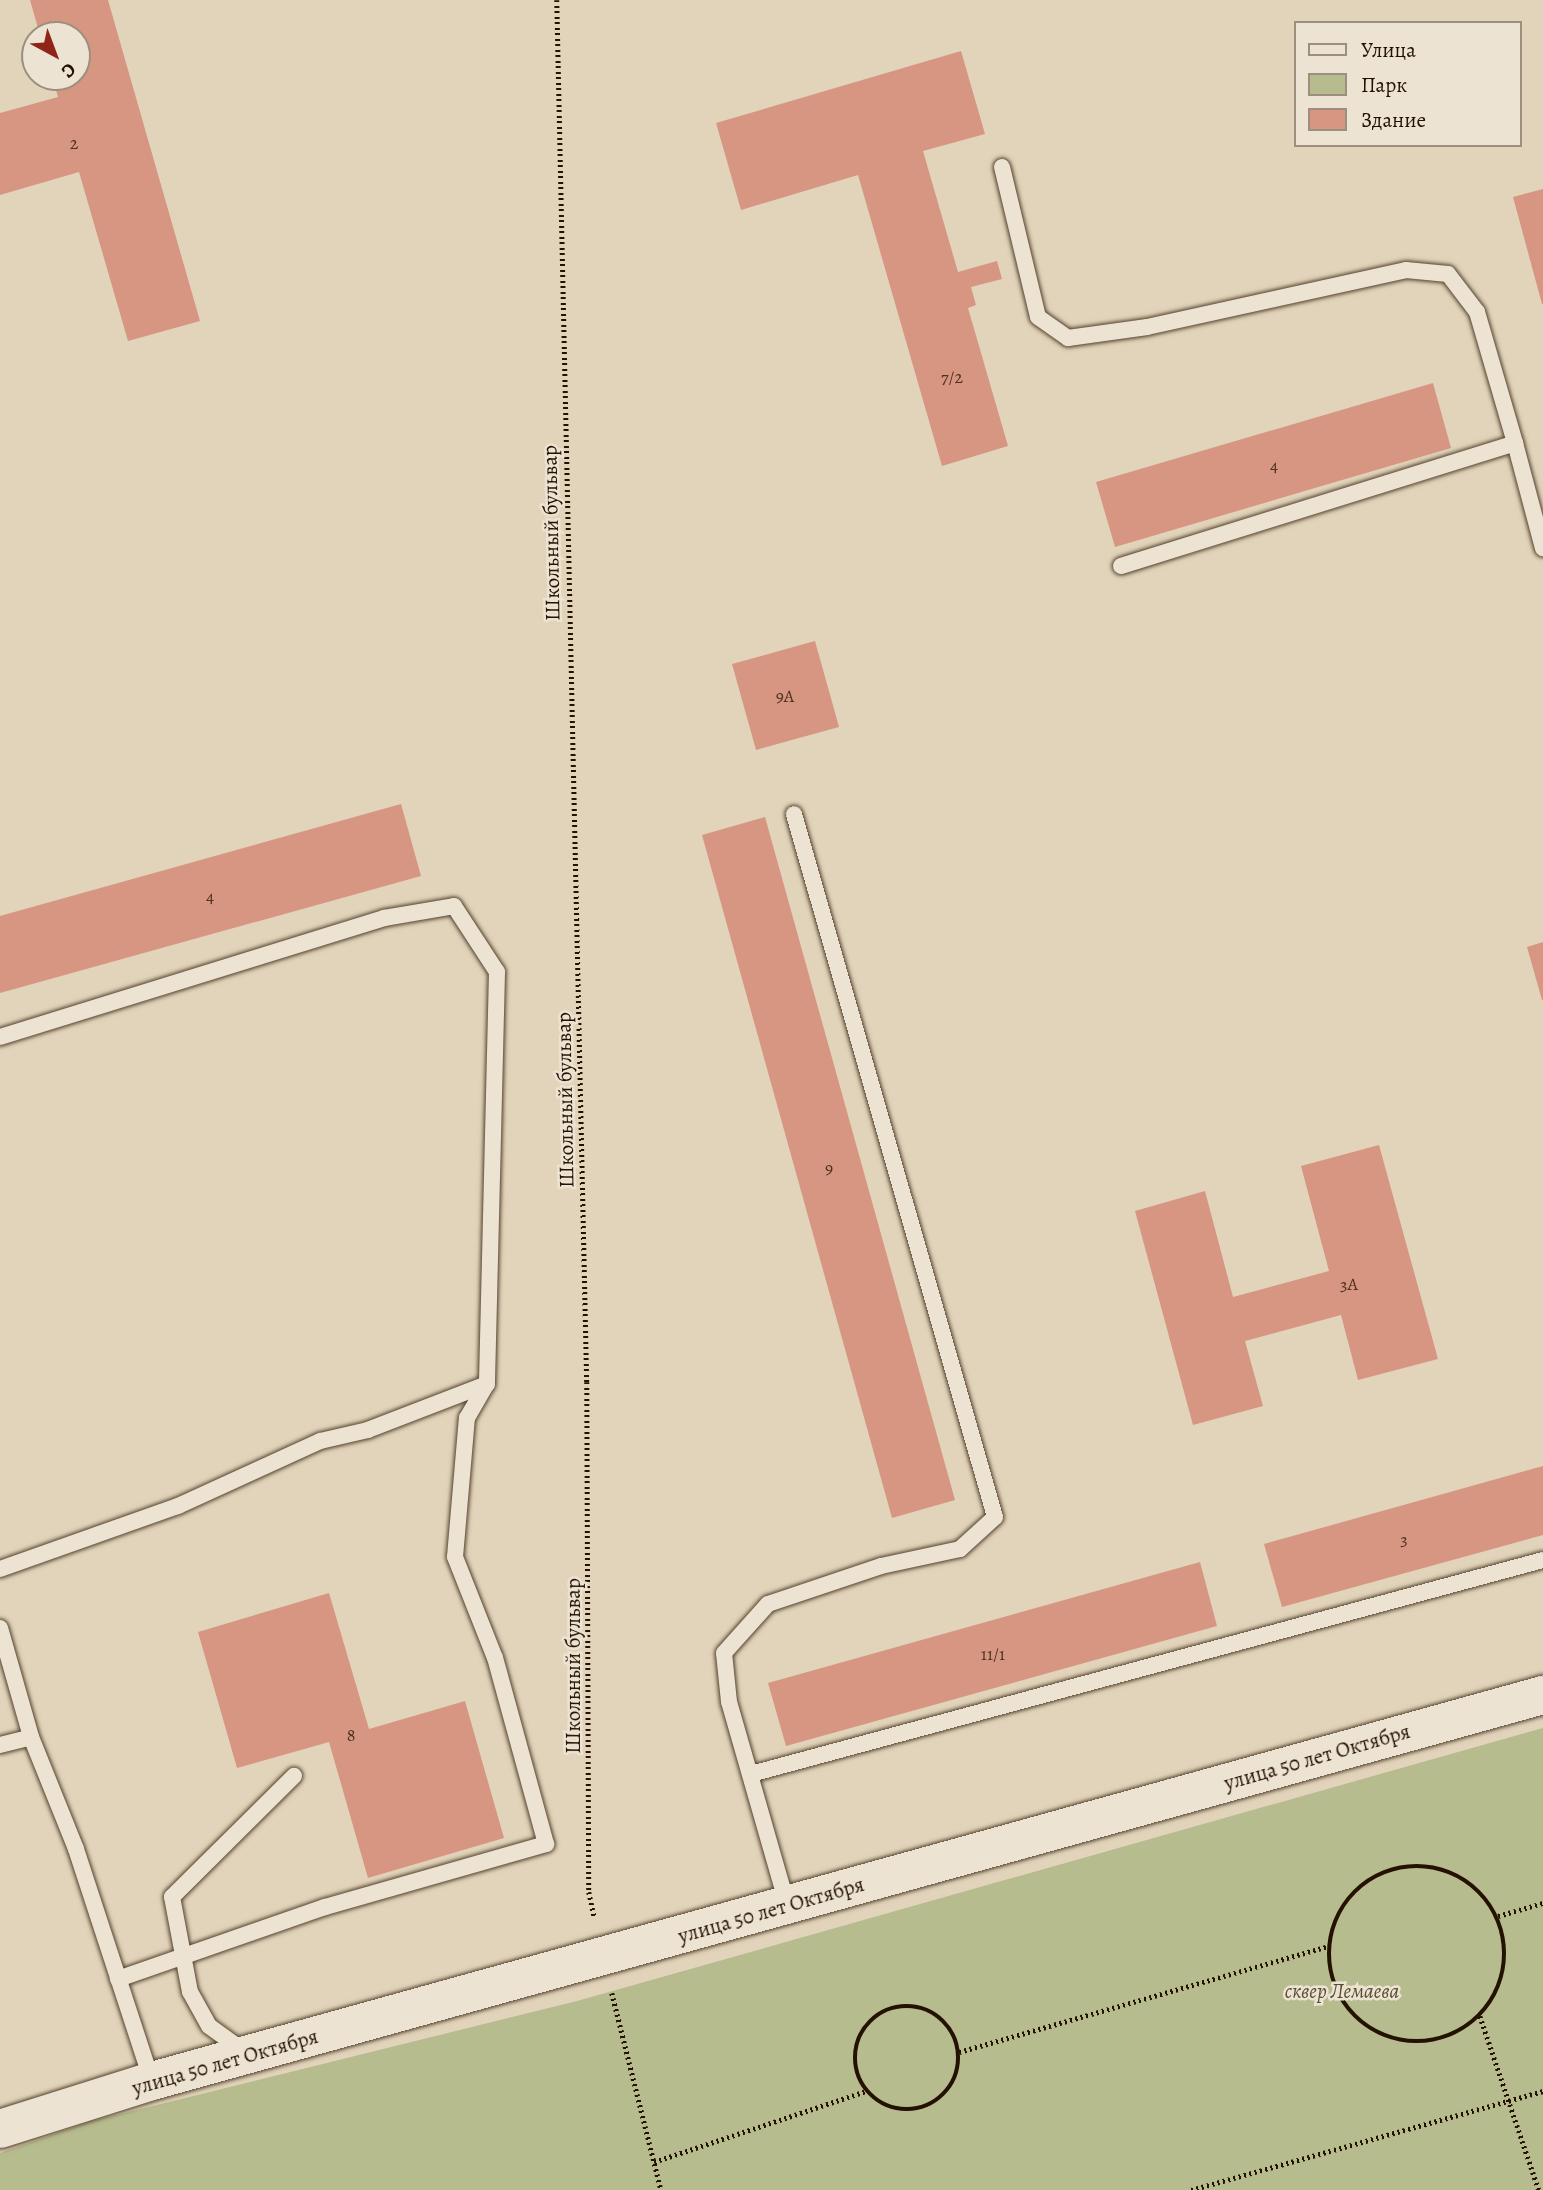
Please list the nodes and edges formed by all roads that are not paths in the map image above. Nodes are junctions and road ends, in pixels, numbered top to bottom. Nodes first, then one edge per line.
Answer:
1 (1002, 167) dead end
2 (1515, 443) junction
3 (1543, 548) edge
4 (1122, 566) dead end
5 (794, 814) dead end
6 (0, 1037) edge
7 (487, 1384) junction
8 (1543, 1560) edge
9 (0, 1569) edge
10 (0, 1628) edge
11 (1543, 1695) edge
12 (31, 1737) junction
13 (0, 1745) edge
14 (751, 1774) junction
15 (294, 1776) dead end
16 (787, 1904) junction
17 (183, 1956) junction
18 (118, 1979) junction
19 (247, 2054) junction
20 (152, 2081) junction
21 (0, 2129) edge

1 - 2 lane
2 - 3 lane
2 - 4 lane
5 - 14 lane
6 - 7 lane
7 - 9 lane
7 - 17 lane
8 - 14 lane
10 - 12 lane
11 - 16 street, улица 50 лет Октября
12 - 13 lane
12 - 18 lane
14 - 16 lane
15 - 17 lane
16 - 19 street, улица 50 лет Октября
17 - 18 lane
17 - 19 lane
18 - 20 lane
19 - 20 street, улица 50 лет Октября
20 - 21 street, улица 50 лет Октября

